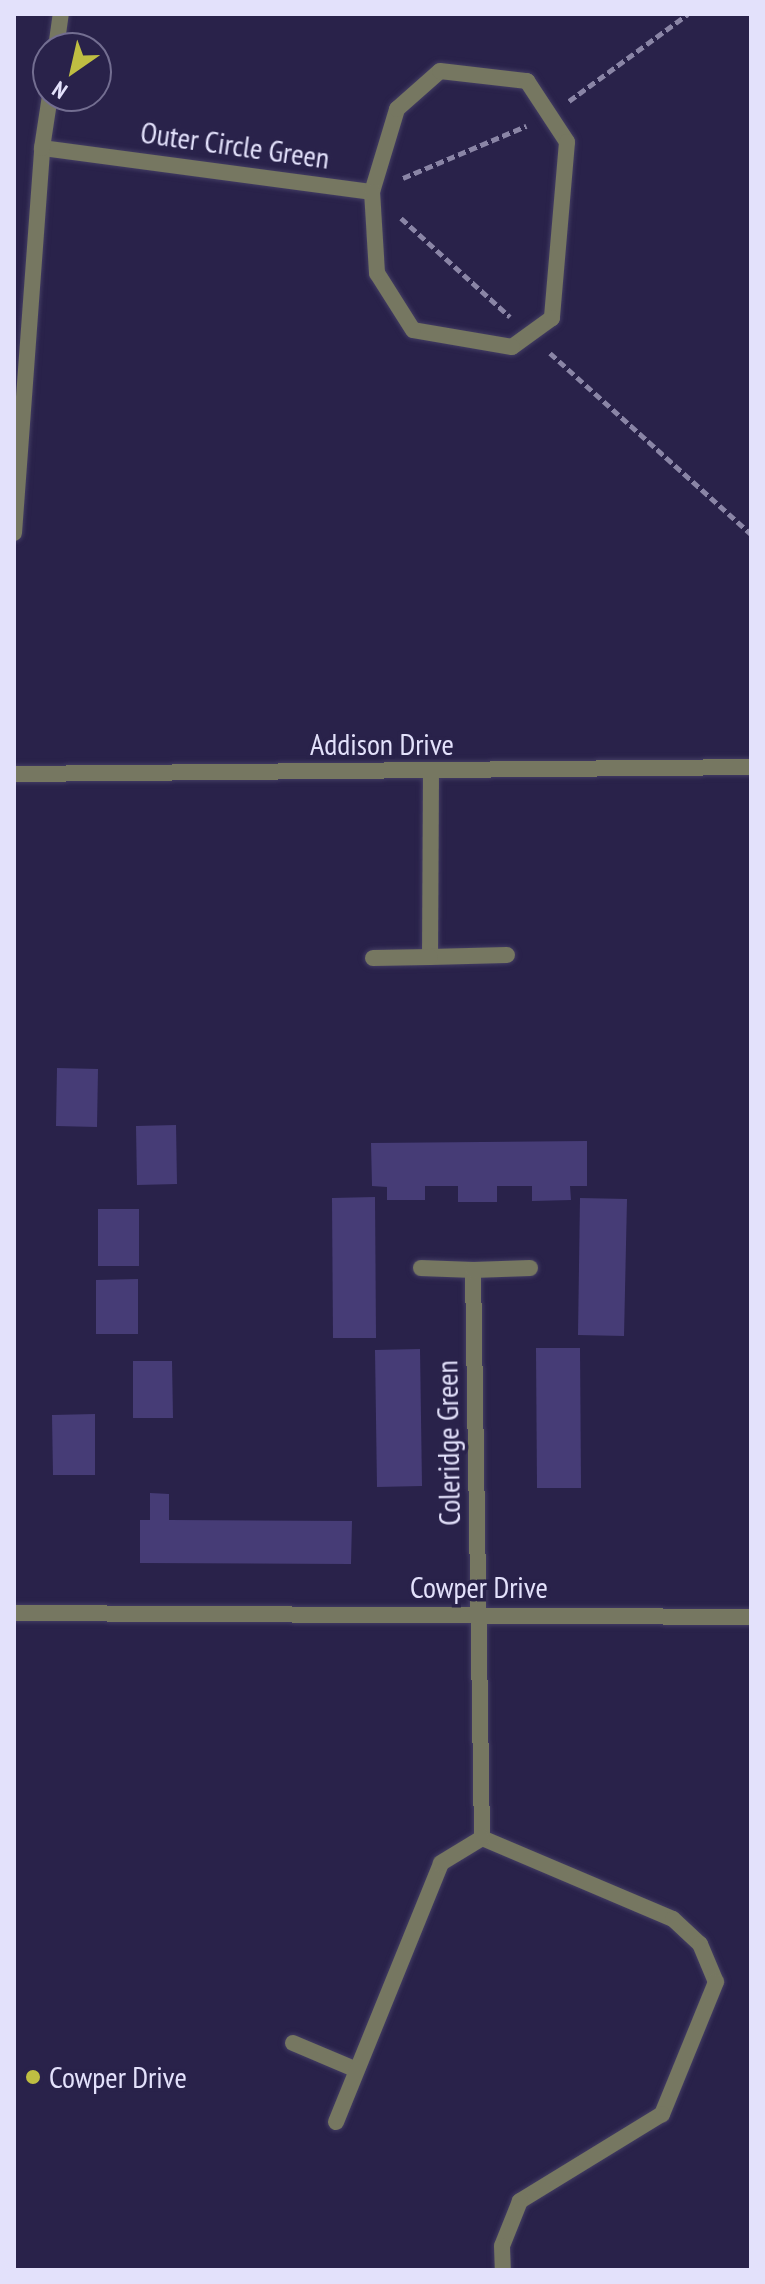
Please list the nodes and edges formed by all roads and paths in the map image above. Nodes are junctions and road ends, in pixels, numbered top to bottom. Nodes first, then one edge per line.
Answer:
1 (48, 112) edge
2 (42, 148) junction
3 (372, 192) junction
4 (14, 533) edge
5 (751, 767) edge
6 (431, 772) junction
7 (14, 774) edge
8 (507, 955) dead end
9 (430, 957) junction
10 (373, 958) dead end
11 (421, 1268) dead end
12 (530, 1268) dead end
13 (473, 1270) junction
14 (14, 1613) edge
15 (479, 1615) junction
16 (751, 1617) edge
17 (482, 1838) junction
18 (293, 2043) dead end
19 (357, 2070) junction
20 (336, 2122) dead end
21 (503, 2270) edge

1 - 2 street
2 - 3 street, Outer Circle Green
2 - 4 street
3 - 3 street
5 - 6 street, Addison Drive
6 - 7 street, Addison Drive
6 - 9 street
8 - 9 street
9 - 10 street
11 - 13 street
12 - 13 street
13 - 15 street, Coleridge Green
14 - 15 street, Cowper Drive
15 - 16 street, Cowper Drive
15 - 17 street, Coleridge Green
17 - 19 street
17 - 21 street
18 - 19 street
19 - 20 street

